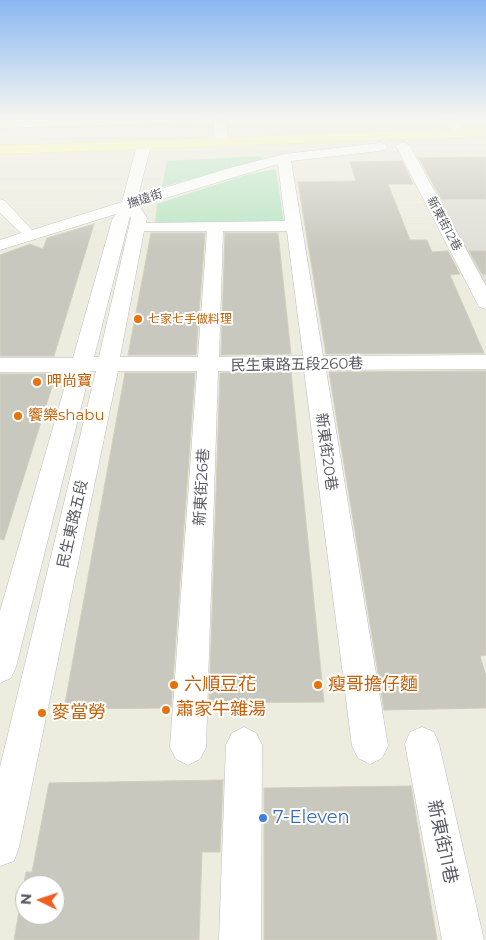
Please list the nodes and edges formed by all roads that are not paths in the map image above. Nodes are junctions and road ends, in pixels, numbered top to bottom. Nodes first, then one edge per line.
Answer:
1 (139, 162) edge
2 (269, 162) edge
3 (285, 162) edge
4 (411, 162) edge
5 (130, 200) junction
6 (0, 204) edge
7 (216, 226) junction
8 (294, 226) junction
9 (149, 227) dead end
10 (24, 229) junction
11 (0, 237) edge
12 (0, 245) edge
13 (486, 303) edge
14 (486, 362) edge
15 (314, 364) junction
16 (0, 365) edge
17 (82, 365) junction
18 (108, 366) junction
19 (209, 366) junction
20 (0, 667) edge
21 (422, 744) dead end
22 (244, 746) dead end
23 (370, 746) dead end
24 (188, 747) dead end
25 (0, 847) edge
26 (240, 940) edge
27 (463, 940) edge

1 - 5 street, 民生東路五段
2 - 5 street, 撫遠街
3 - 8 street, 新東街20巷
4 - 13 street, 新東街12巷
5 - 10 street, 撫遠街
5 - 12 street, 撫遠街
5 - 17 street, 民生東路五段
5 - 18 street, 民生東路五段
6 - 10 street
7 - 8 street
7 - 9 street
7 - 19 street, 新東街26巷
8 - 15 street, 新東街20巷
10 - 11 street, 撫遠街
14 - 15 street, 民生東路五段260巷
15 - 19 street, 民生東路五段260巷
15 - 23 street, 新東街20巷
16 - 17 street, 民生東路五段260巷
17 - 18 street, 民生東路五段260巷
17 - 20 street, 民生東路五段
18 - 19 street, 民生東路五段260巷
18 - 25 street, 民生東路五段
19 - 24 street, 新東街26巷
21 - 27 street, 新東街11巷
22 - 26 street

